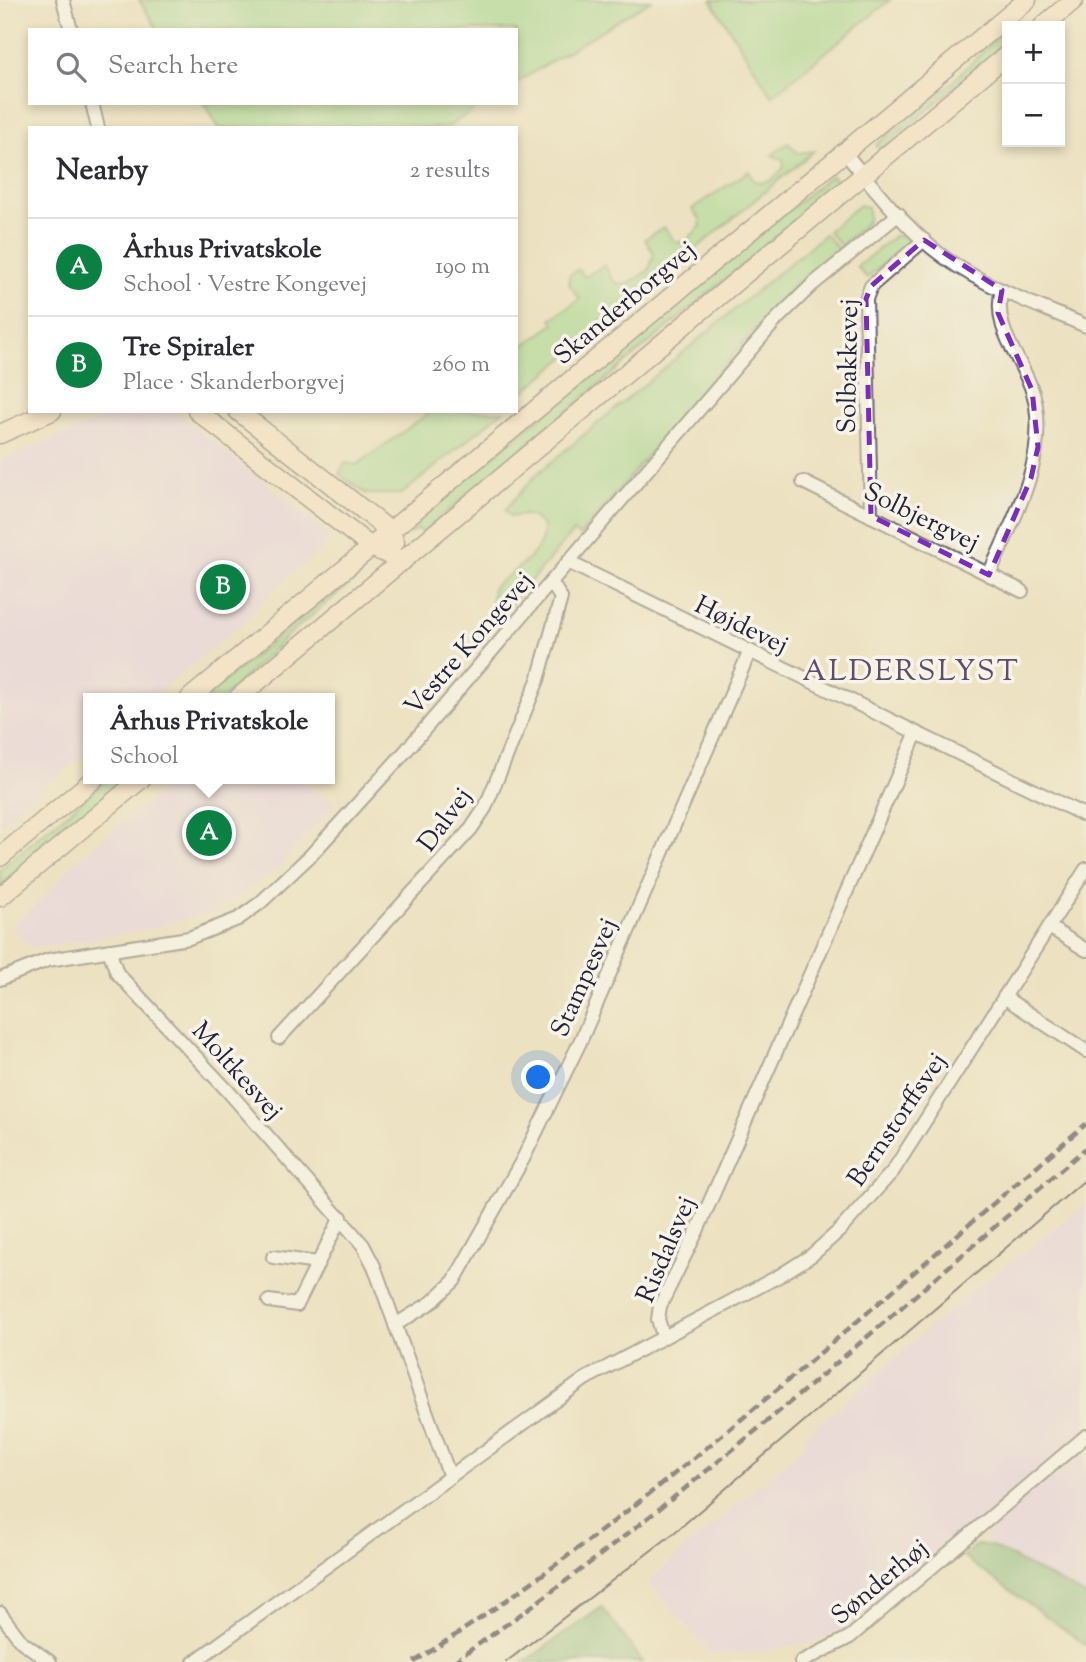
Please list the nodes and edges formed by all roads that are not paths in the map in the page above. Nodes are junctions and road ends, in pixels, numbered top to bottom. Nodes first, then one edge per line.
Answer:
1 (63, 0) edge
2 (1027, 0) edge
3 (1074, 0) edge
4 (1048, 21) edge
5 (70, 28) edge
6 (1002, 59) edge
7 (92, 105) edge
8 (98, 126) edge
9 (844, 152) junction
10 (864, 176) junction
11 (898, 214) junction
12 (924, 240) junction
13 (1002, 290) junction
14 (1086, 326) edge
15 (47, 413) edge
16 (200, 413) edge
17 (241, 413) edge
18 (0, 433) edge
19 (803, 482) dead end
20 (871, 516) junction
21 (390, 531) junction
22 (370, 547) junction
23 (403, 561) junction
24 (568, 562) junction
25 (989, 575) junction
26 (551, 582) junction
27 (1022, 591) dead end
28 (748, 653) junction
29 (196, 693) edge
30 (244, 693) edge
31 (916, 734) junction
32 (88, 784) edge
33 (135, 784) edge
34 (1086, 816) edge
35 (0, 857) edge
36 (1086, 869) edge
37 (0, 897) edge
38 (1049, 927) junction
39 (109, 950) junction
40 (1086, 950) edge
41 (0, 979) edge
42 (1004, 997) junction
43 (279, 1038) dead end
44 (1086, 1051) edge
45 (341, 1217) junction
46 (273, 1257) dead end
47 (318, 1263) junction
48 (269, 1301) dead end
49 (395, 1325) junction
50 (663, 1336) junction
51 (1086, 1436) edge
52 (450, 1477) junction
53 (0, 1613) edge
54 (50, 1662) edge
55 (194, 1662) edge
56 (801, 1662) edge

1 - 5 street
2 - 9 main road, Skanderborgvej
3 - 4 main road
6 - 10 main road
7 - 8 street
9 - 10 street
9 - 21 main road, Skanderborgvej
10 - 11 street
10 - 23 main road
11 - 12 street
11 - 24 street, Vestre Kongevej
12 - 13 street
12 - 20 street, Solbakkevej
13 - 14 street
13 - 25 street
15 - 18 main road
16 - 22 main road
17 - 21 main road
19 - 20 street, Solbjergvej
20 - 25 street, Solbjergvej
21 - 22 main road, Skanderborgvej
21 - 23 main road
22 - 23 main road
22 - 29 main road, Skanderborgvej
23 - 30 main road
24 - 26 street, Vestre Kongevej
24 - 28 street, Højdevej
25 - 27 street, Solbjergvej
26 - 39 street, Vestre Kongevej
26 - 43 street, Dalvej
28 - 31 street, Højdevej
28 - 49 street, Stampesvej
31 - 34 street, Højdevej
31 - 50 street, Risdalsvej
32 - 35 main road
33 - 37 main road
36 - 38 street, Bernstorffsvej
38 - 40 street
38 - 42 street, Bernstorffsvej
39 - 41 street, Vestre Kongevej
39 - 45 street, Moltkesvej
42 - 44 street
42 - 50 street, Bernstorffsvej
45 - 47 street
45 - 49 street, Moltkesvej
46 - 47 street
47 - 48 street
49 - 52 street, Moltkesvej
50 - 52 street, Risdalsvej
51 - 56 street, Sønderhøj
52 - 55 street, Risdalsvej
53 - 54 street

